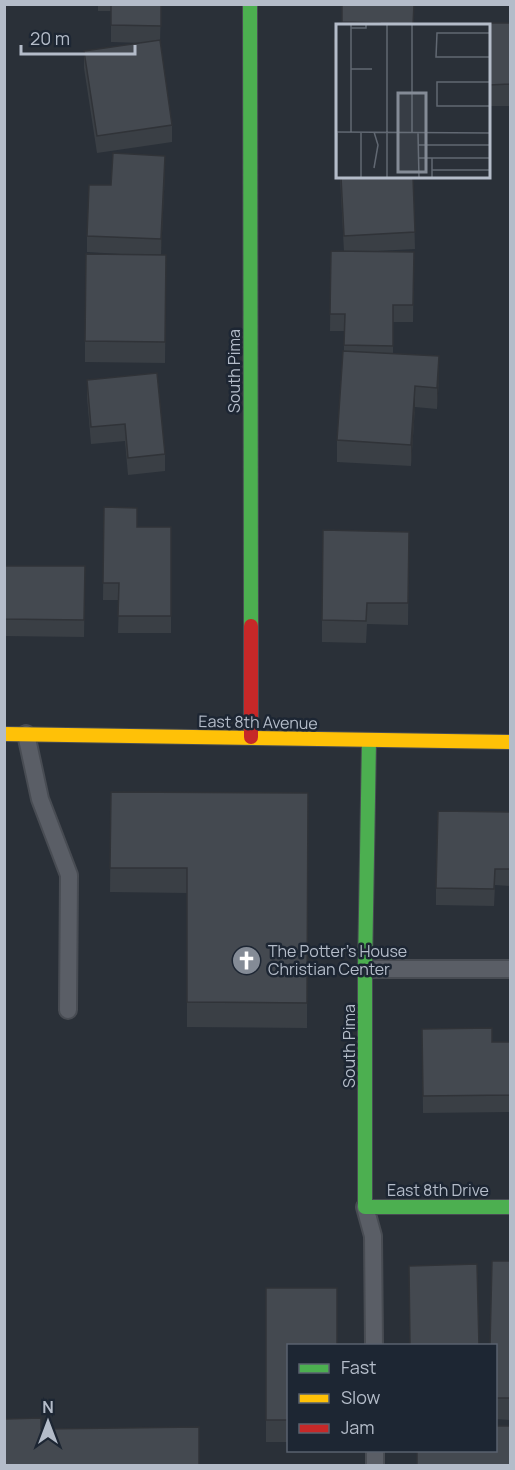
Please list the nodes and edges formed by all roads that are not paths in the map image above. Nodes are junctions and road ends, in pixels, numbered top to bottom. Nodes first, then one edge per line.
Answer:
1 (250, 4) edge
2 (4, 734) edge
3 (26, 734) junction
4 (250, 737) junction
5 (369, 741) junction
6 (510, 742) edge
7 (365, 969) junction
8 (510, 969) edge
9 (68, 1010) dead end
10 (365, 1207) junction
11 (510, 1207) edge
12 (374, 1344) edge

1 - 4 street, South Pima
2 - 3 street, East 8th Avenue
3 - 4 street, East 8th Avenue
3 - 9 lane
4 - 5 street, East 8th Avenue
5 - 6 street, East 8th Avenue
5 - 7 street, South Pima
7 - 8 lane
7 - 10 street, South Pima
10 - 11 street, East 8th Drive
10 - 12 lane

